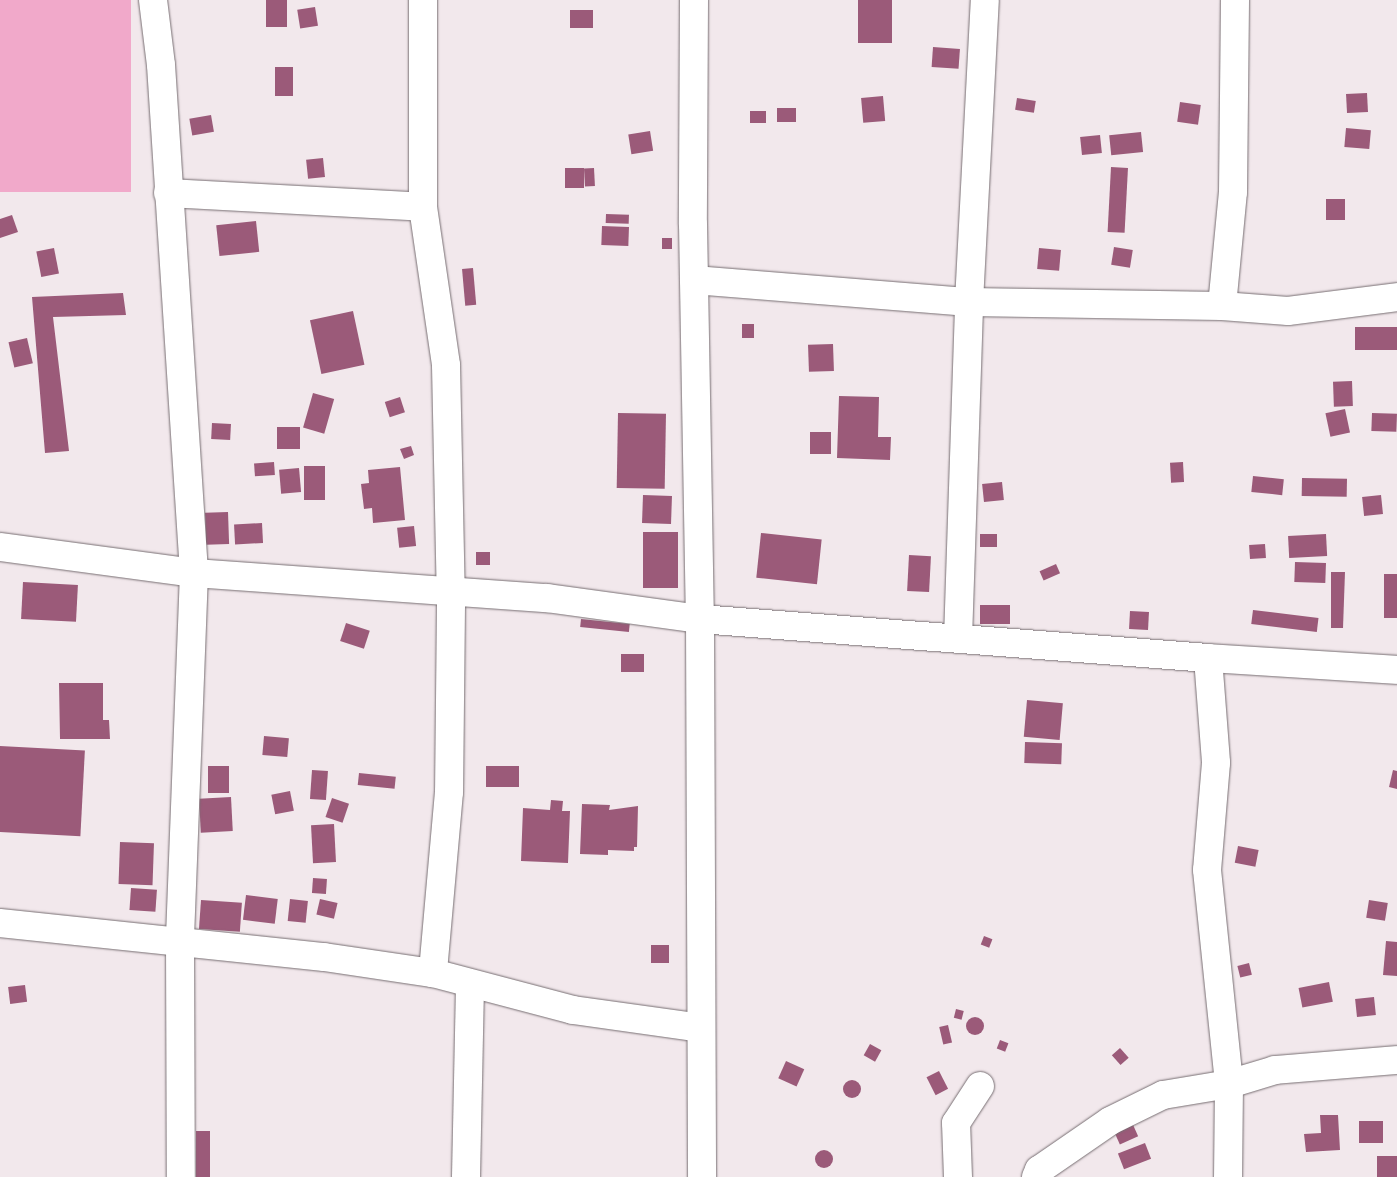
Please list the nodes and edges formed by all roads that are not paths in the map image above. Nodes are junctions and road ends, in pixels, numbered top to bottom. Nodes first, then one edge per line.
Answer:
1 (153, 0) edge
2 (423, 0) edge
3 (694, 0) edge
4 (985, 0) edge
5 (1235, 0) edge
6 (168, 193) junction
7 (424, 207) junction
8 (694, 280) junction
9 (1397, 297) edge
10 (969, 302) junction
11 (1222, 306) junction
12 (0, 547) edge
13 (194, 573) junction
14 (450, 592) junction
15 (700, 618) junction
16 (958, 639) junction
17 (1208, 658) junction
18 (1397, 670) edge
19 (0, 922) edge
20 (180, 940) junction
21 (433, 973) junction
22 (470, 984) junction
23 (702, 1028) junction
24 (1397, 1060) edge
25 (1229, 1084) junction
26 (980, 1086) dead end
27 (182, 1177) edge
28 (466, 1177) edge
29 (702, 1177) edge
30 (958, 1177) edge
31 (1036, 1177) edge
32 (1228, 1177) edge

1 - 6 street
2 - 7 street
3 - 8 street
4 - 10 street
5 - 11 street
6 - 7 street
6 - 13 street
7 - 14 street
8 - 10 street
8 - 15 street
9 - 11 street
10 - 11 street
10 - 16 street
12 - 13 street
13 - 14 street
13 - 20 street
14 - 15 street
14 - 21 street
15 - 16 street
15 - 23 street
16 - 17 street
17 - 18 street
17 - 25 street
19 - 20 street
20 - 21 street
20 - 27 street
21 - 22 street
22 - 23 street
22 - 28 street
23 - 29 street
24 - 25 street
25 - 31 street
25 - 32 street
26 - 30 street

